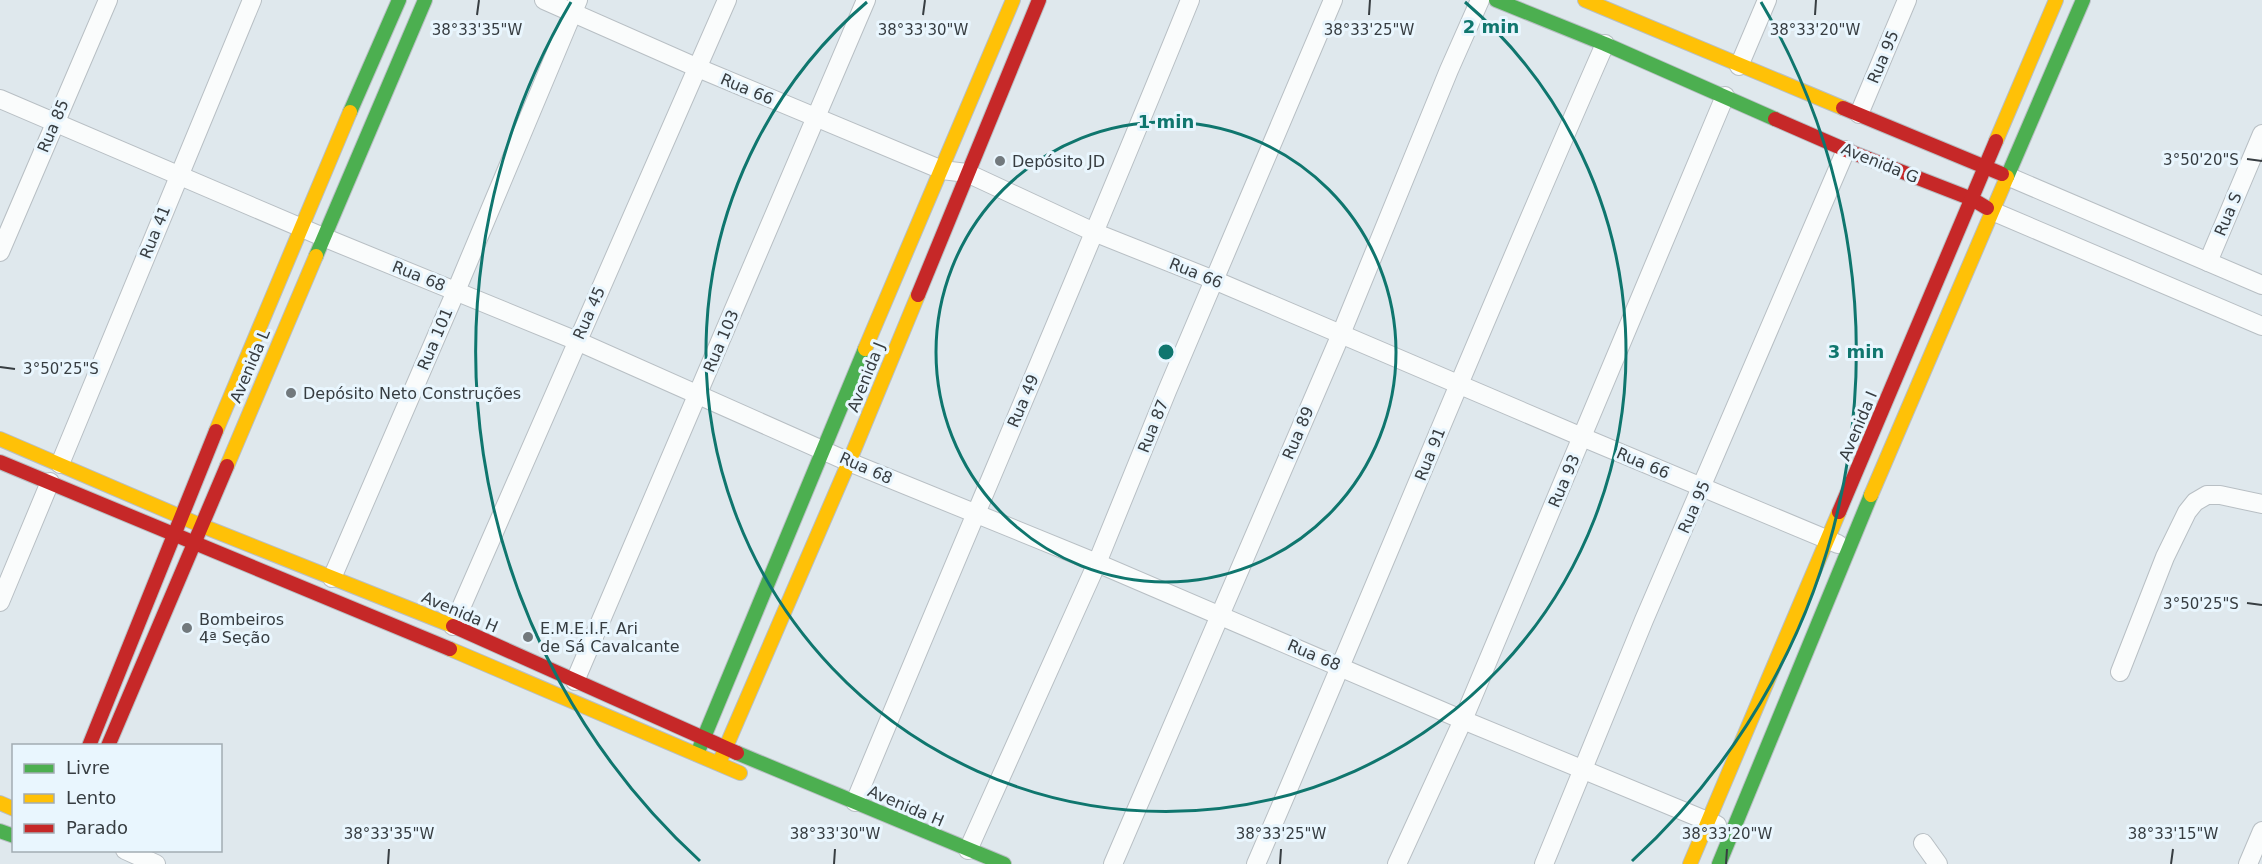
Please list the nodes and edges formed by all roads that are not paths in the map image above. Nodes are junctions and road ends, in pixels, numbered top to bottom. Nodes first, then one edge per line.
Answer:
1 (108, 0) edge
2 (252, 0) edge
3 (399, 0) edge
4 (425, 0) edge
5 (544, 0) edge
6 (727, 0) edge
7 (866, 0) edge
8 (1013, 0) edge
9 (1039, 0) edge
10 (1190, 0) edge
11 (1333, 0) edge
12 (1480, 0) edge
13 (1496, 0) edge
14 (1585, 0) edge
15 (1767, 0) edge
16 (1907, 0) edge
17 (2056, 0) edge
18 (2083, 0) edge
19 (576, 6) edge
20 (1622, 7) edge
21 (1605, 44) junction
22 (1739, 66) junction
23 (698, 68) junction
24 (1725, 96) junction
25 (0, 99) edge
26 (1859, 114) junction
27 (816, 117) junction
28 (54, 124) junction
29 (2262, 134) edge
30 (1846, 150) junction
31 (1985, 168) junction
32 (942, 170) junction
33 (967, 173) junction
34 (179, 174) junction
35 (2007, 176) junction
36 (1972, 199) junction
37 (1992, 211) junction
38 (300, 226) junction
39 (1096, 233) junction
40 (323, 237) junction
41 (0, 252) edge
42 (2208, 262) junction
43 (1214, 280) junction
44 (2262, 285) edge
45 (456, 291) junction
46 (2262, 326) edge
47 (1341, 334) junction
48 (577, 340) junction
49 (1459, 384) junction
50 (698, 393) junction
51 (1582, 437) junction
52 (0, 439) edge
53 (823, 448) junction
54 (0, 462) edge
55 (849, 462) junction
56 (60, 464) junction
57 (50, 482) junction
58 (1703, 488) junction
59 (2262, 504) edge
60 (974, 514) junction
61 (180, 516) junction
62 (200, 525) junction
63 (173, 534) junction
64 (1828, 539) junction
65 (193, 542) junction
66 (1848, 548) junction
67 (1097, 563) junction
68 (332, 578) junction
69 (0, 602) edge
70 (1220, 615) junction
71 (453, 626) junction
72 (1342, 666) junction
73 (2120, 672) dead end
74 (575, 681) junction
75 (1463, 720) junction
76 (705, 738) junction
77 (90, 744) edge
78 (109, 744) edge
79 (726, 748) junction
80 (696, 756) junction
81 (718, 764) junction
82 (1584, 771) junction
83 (751, 778) dead end
84 (855, 802) junction
85 (1707, 821) junction
86 (2262, 831) edge
87 (1733, 832) junction
88 (1923, 843) dead end
89 (968, 850) junction
90 (129, 852) edge
91 (2255, 857) edge
92 (156, 864) edge
93 (1004, 864) edge
94 (1113, 864) edge
95 (1256, 864) edge
96 (1397, 864) edge
97 (1544, 864) edge
98 (1690, 864) edge
99 (1719, 864) edge
100 (1938, 864) edge

1 - 28 street, Rua 85
2 - 34 street, Rua 41
3 - 38 street, Avenida L
4 - 40 street, Avenida L
5 - 19 street, Rua 66
6 - 23 street, Rua 45
7 - 27 street, Rua 103
8 - 32 street, Avenida J
9 - 33 street, Avenida J
10 - 39 street, Rua 49
11 - 43 street, Rua 87
12 - 47 street, Rua 89
13 - 21 street, Avenida G
14 - 20 street
15 - 22 street
16 - 26 street, Rua 95
17 - 31 street, Avenida I
18 - 35 street
19 - 23 street, Rua 66
19 - 45 street, Rua 101
20 - 22 street
21 - 24 street, Avenida G
21 - 49 street, Rua 91
22 - 26 street
23 - 27 street, Rua 66
23 - 48 street, Rua 45
24 - 30 street, Avenida G
24 - 51 street, Rua 93
25 - 28 street, Rua 68
26 - 31 street
27 - 32 street, Rua 66
27 - 50 street, Rua 103
28 - 34 street, Rua 68
28 - 41 street, Rua 85
29 - 42 street, Rua S
30 - 36 street, Avenida G
30 - 58 street, Rua 95
31 - 35 street
31 - 36 street, Avenida I
32 - 33 street, Rua 66
32 - 53 street, Avenida J
33 - 39 street, Rua 66
33 - 55 street, Avenida J
34 - 38 street, Rua 68
34 - 56 street, Rua 41
35 - 37 street
35 - 42 street
36 - 37 street, Avenida G
36 - 64 street, Avenida I
37 - 46 street, Avenida G
37 - 66 street
38 - 40 street, Rua 68
38 - 61 street, Avenida L
39 - 43 street, Rua 66
39 - 60 street, Rua 49
40 - 45 street, Rua 68
40 - 62 street, Avenida L
42 - 44 street
43 - 47 street, Rua 66
43 - 67 street, Rua 87
45 - 48 street, Rua 68
45 - 68 street, Rua 101
47 - 49 street, Rua 66
47 - 70 street, Rua 89
48 - 50 street, Rua 68
48 - 71 street, Rua 45
49 - 51 street, Rua 66
49 - 72 street, Rua 91
50 - 53 street, Rua 68
50 - 74 street, Rua 103
51 - 58 street, Rua 66
51 - 75 street, Rua 93
52 - 56 street, Avenida H
53 - 55 street, Rua 68
53 - 76 street, Avenida J
54 - 57 street
55 - 60 street, Rua 68
55 - 79 street, Avenida J
56 - 61 street, Avenida H
57 - 63 street
57 - 69 street
58 - 64 street, Rua 66
58 - 82 street, Rua 95
59 - 73 street
60 - 67 street, Rua 68
60 - 84 street, Rua 49
61 - 62 street, Avenida H
61 - 63 street, Avenida L
62 - 65 street, Avenida L
62 - 68 street, Avenida H
63 - 65 street
63 - 77 street, Avenida L
64 - 66 street, Rua 66
64 - 85 street, Avenida I
65 - 78 street, Avenida L
65 - 80 street
66 - 87 street
67 - 70 street, Rua 68
67 - 89 street, Rua 87
68 - 71 street, Avenida H
70 - 72 street, Rua 68
70 - 94 street, Rua 89
71 - 74 street, Avenida H
72 - 75 street, Rua 68
72 - 95 street, Rua 91
74 - 76 street, Avenida H
75 - 82 street, Rua 68
75 - 96 street, Rua 93
76 - 79 street, Avenida H
76 - 80 street, Avenida J
79 - 81 street, Avenida J
79 - 84 street, Avenida H
80 - 81 street
81 - 83 street
82 - 85 street, Rua 68
82 - 97 street, Rua 95
84 - 89 street, Avenida H
85 - 87 street, Rua 68
85 - 98 street, Avenida I
86 - 91 street
87 - 99 street
88 - 100 street
89 - 93 street, Avenida H
90 - 92 street

